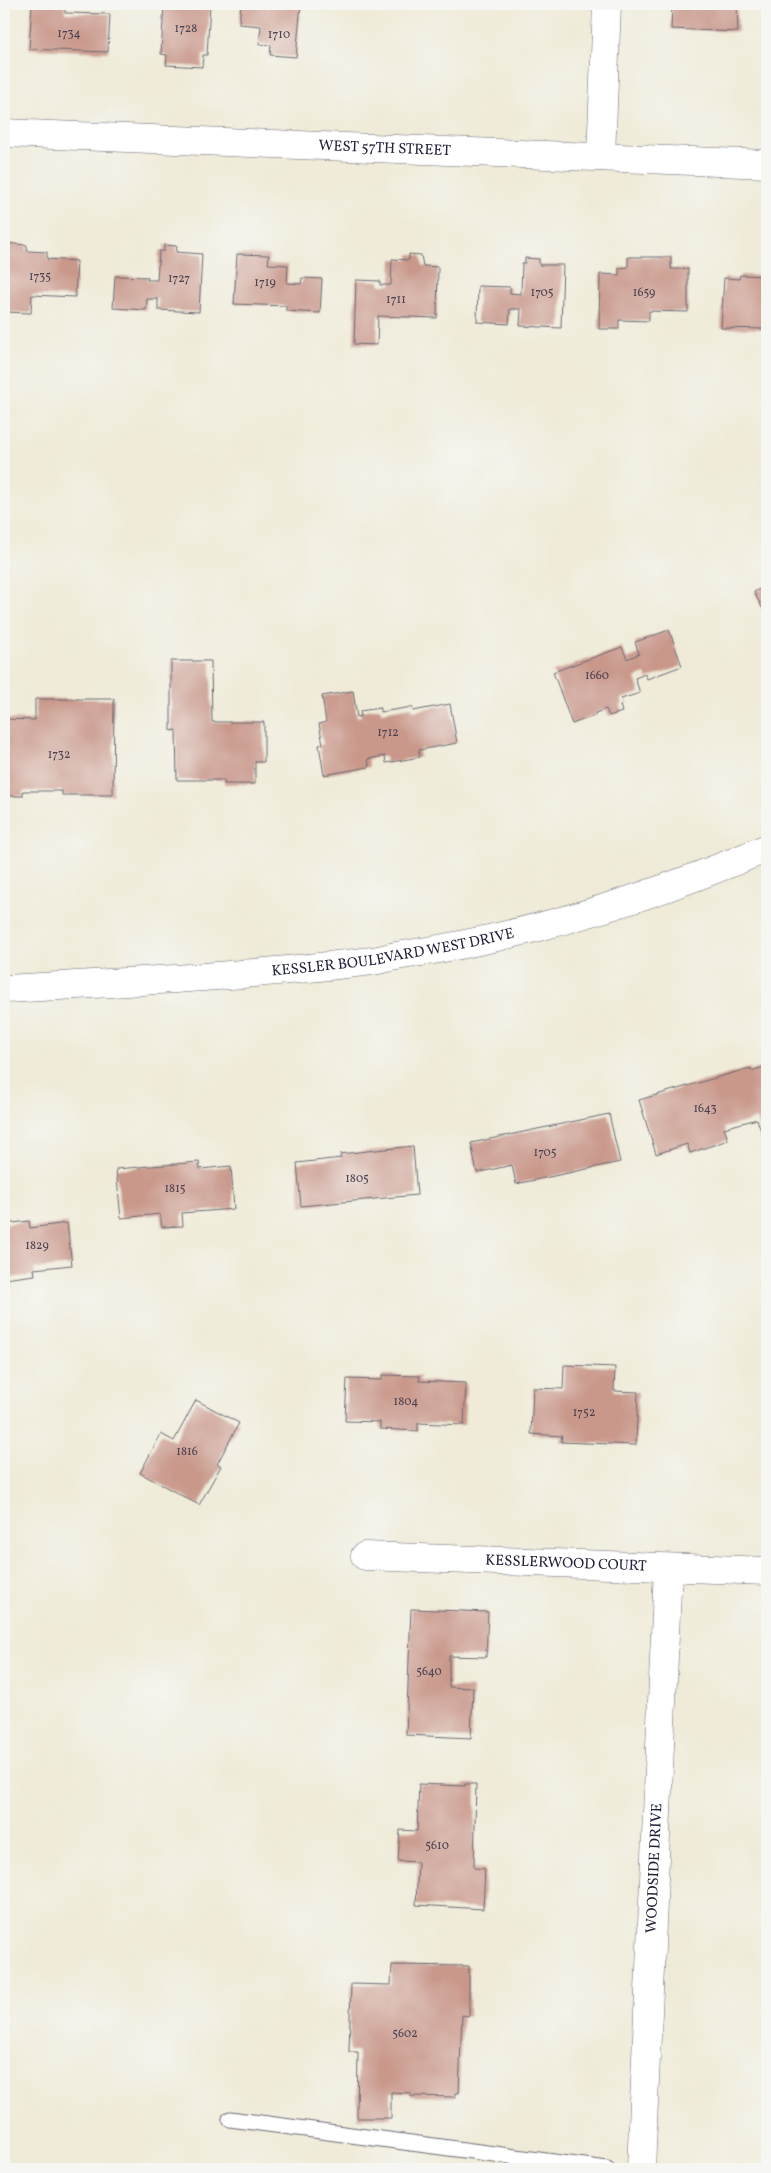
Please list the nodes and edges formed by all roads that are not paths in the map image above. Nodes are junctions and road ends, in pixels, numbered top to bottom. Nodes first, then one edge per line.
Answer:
1 (606, 4) edge
2 (4, 133) edge
3 (601, 157) junction
4 (767, 164) edge
5 (767, 848) edge
6 (4, 989) edge
7 (365, 1556) dead end
8 (668, 1568) junction
9 (767, 1571) edge
10 (230, 2119) dead end
11 (607, 2169) edge
12 (641, 2169) edge

1 - 3 street
2 - 3 street, WEST 57TH STREET
3 - 4 street, WEST 57TH STREET
5 - 6 street, KESSLER BOULEVARD WEST DRIVE
7 - 8 street, KESSLERWOOD COURT
8 - 9 street, KESSLERWOOD COURT
8 - 12 street, WOODSIDE DRIVE
10 - 11 lane

